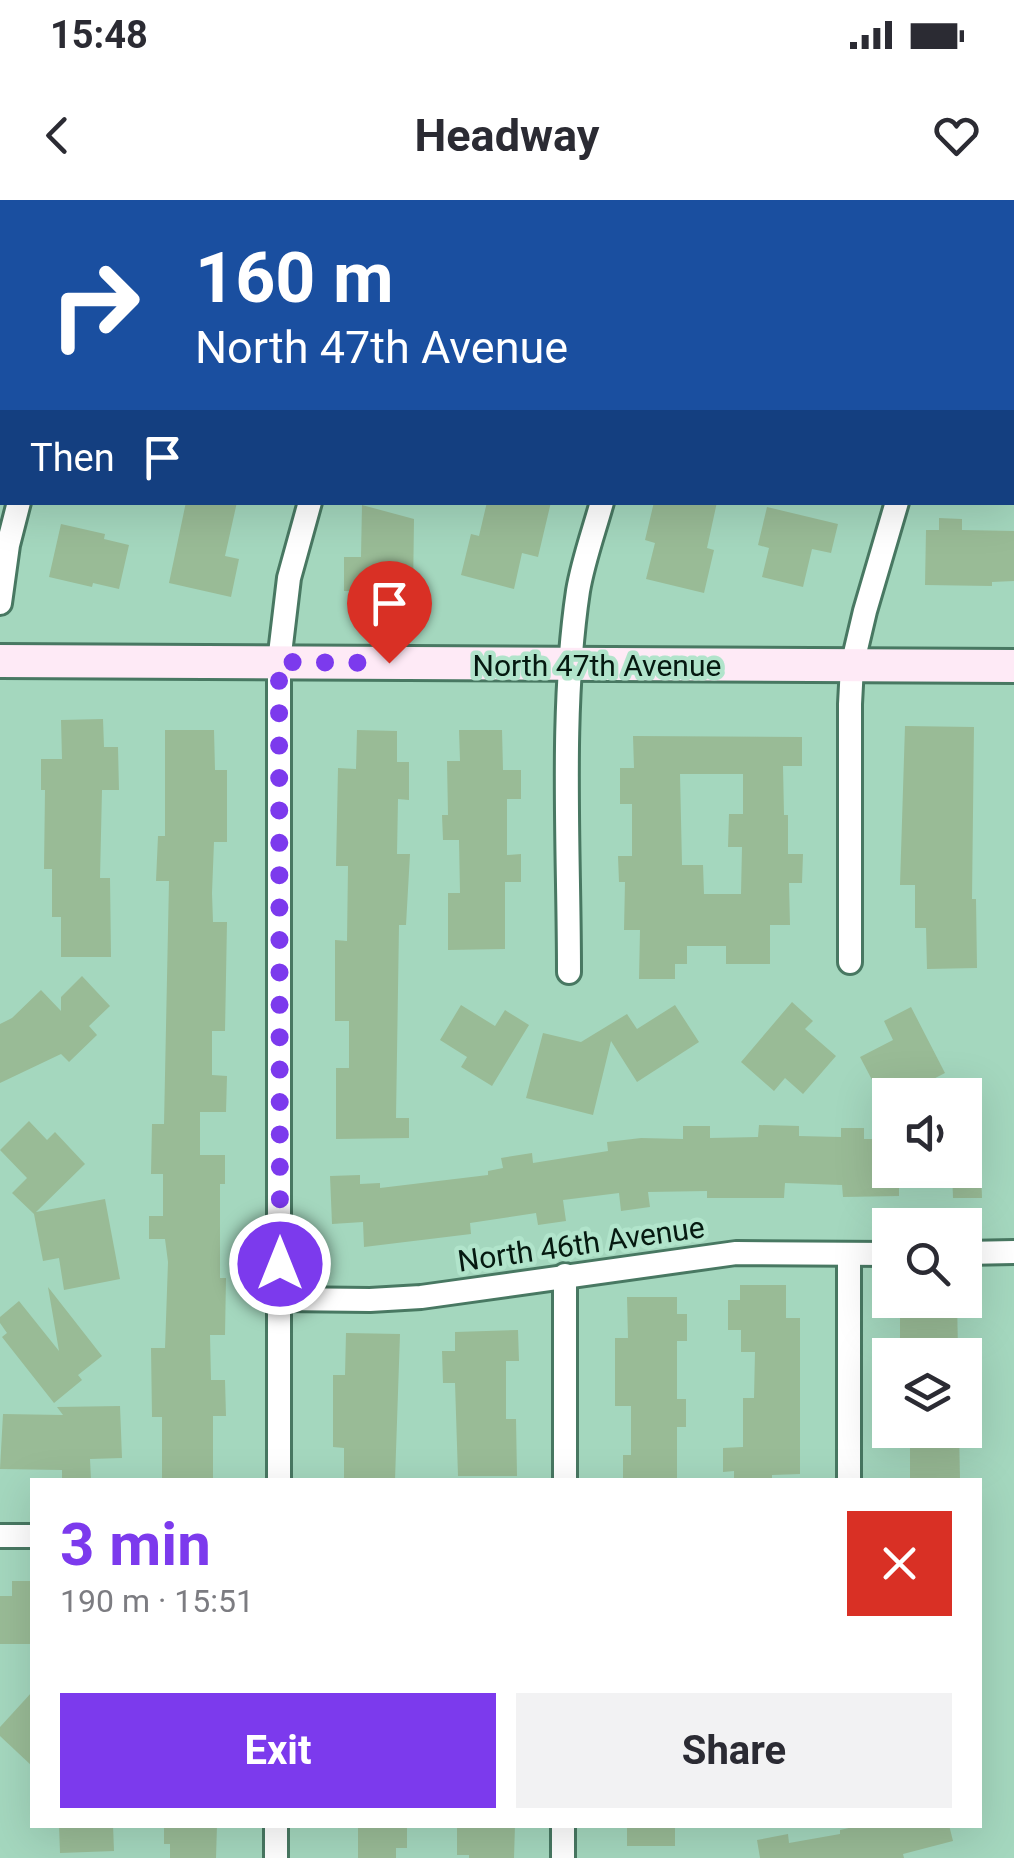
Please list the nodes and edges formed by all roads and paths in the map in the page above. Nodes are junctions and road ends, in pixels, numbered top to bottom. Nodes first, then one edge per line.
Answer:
1 (18, 505) edge
2 (309, 505) edge
3 (601, 505) edge
4 (897, 505) edge
5 (0, 603) edge
6 (0, 661) edge
7 (279, 662) junction
8 (571, 665) junction
9 (852, 666) junction
10 (1014, 666) edge
11 (850, 962) dead end
12 (569, 972) dead end
13 (1014, 1252) edge
14 (982, 1253) edge
15 (849, 1254) junction
16 (872, 1254) edge
17 (566, 1274) junction
18 (280, 1298) junction
19 (279, 1478) edge
20 (565, 1478) edge
21 (849, 1478) edge
22 (0, 1536) edge
23 (30, 1536) edge
24 (276, 1828) edge
25 (564, 1828) edge
26 (276, 1858) edge
27 (563, 1858) edge

1 - 5 street
2 - 7 street
3 - 8 street
4 - 9 street
6 - 7 street, North 47th Avenue
7 - 8 street, North 47th Avenue
7 - 18 street
8 - 9 street, North 47th Avenue
8 - 12 street
9 - 10 street, North 47th Avenue
9 - 11 street
13 - 14 street
15 - 16 street, North 46th Avenue
15 - 17 street, North 46th Avenue
15 - 21 street
17 - 18 street, North 46th Avenue
17 - 20 street
18 - 19 street
22 - 23 street
24 - 26 street
25 - 27 street

